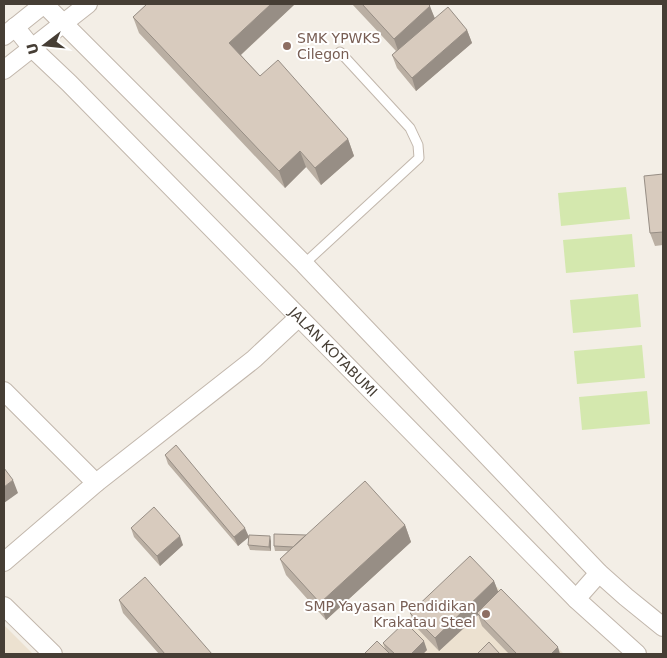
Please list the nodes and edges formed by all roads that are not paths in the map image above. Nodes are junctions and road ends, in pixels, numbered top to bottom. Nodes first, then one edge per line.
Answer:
1 (44, 4) edge
2 (88, 4) edge
3 (62, 23) junction
4 (9, 31) edge
5 (32, 48) junction
6 (340, 52) dead end
7 (4, 70) edge
8 (304, 264) junction
9 (298, 316) junction
10 (4, 391) edge
11 (96, 483) junction
12 (4, 562) edge
13 (599, 573) junction
14 (576, 599) junction
15 (4, 606) edge
16 (663, 627) edge
17 (53, 654) edge
18 (637, 654) edge

1 - 3 street
1 - 4 street
2 - 3 street
3 - 5 street
3 - 8 street
4 - 5 street, JALAN KOTABUMI
5 - 7 street
5 - 9 street, JALAN KOTABUMI
6 - 8 lane
8 - 13 street
9 - 11 street
9 - 14 street, JALAN KOTABUMI
10 - 11 street
11 - 12 street
13 - 14 street
13 - 16 street
14 - 18 street, JALAN KOTABUMI
15 - 17 street

